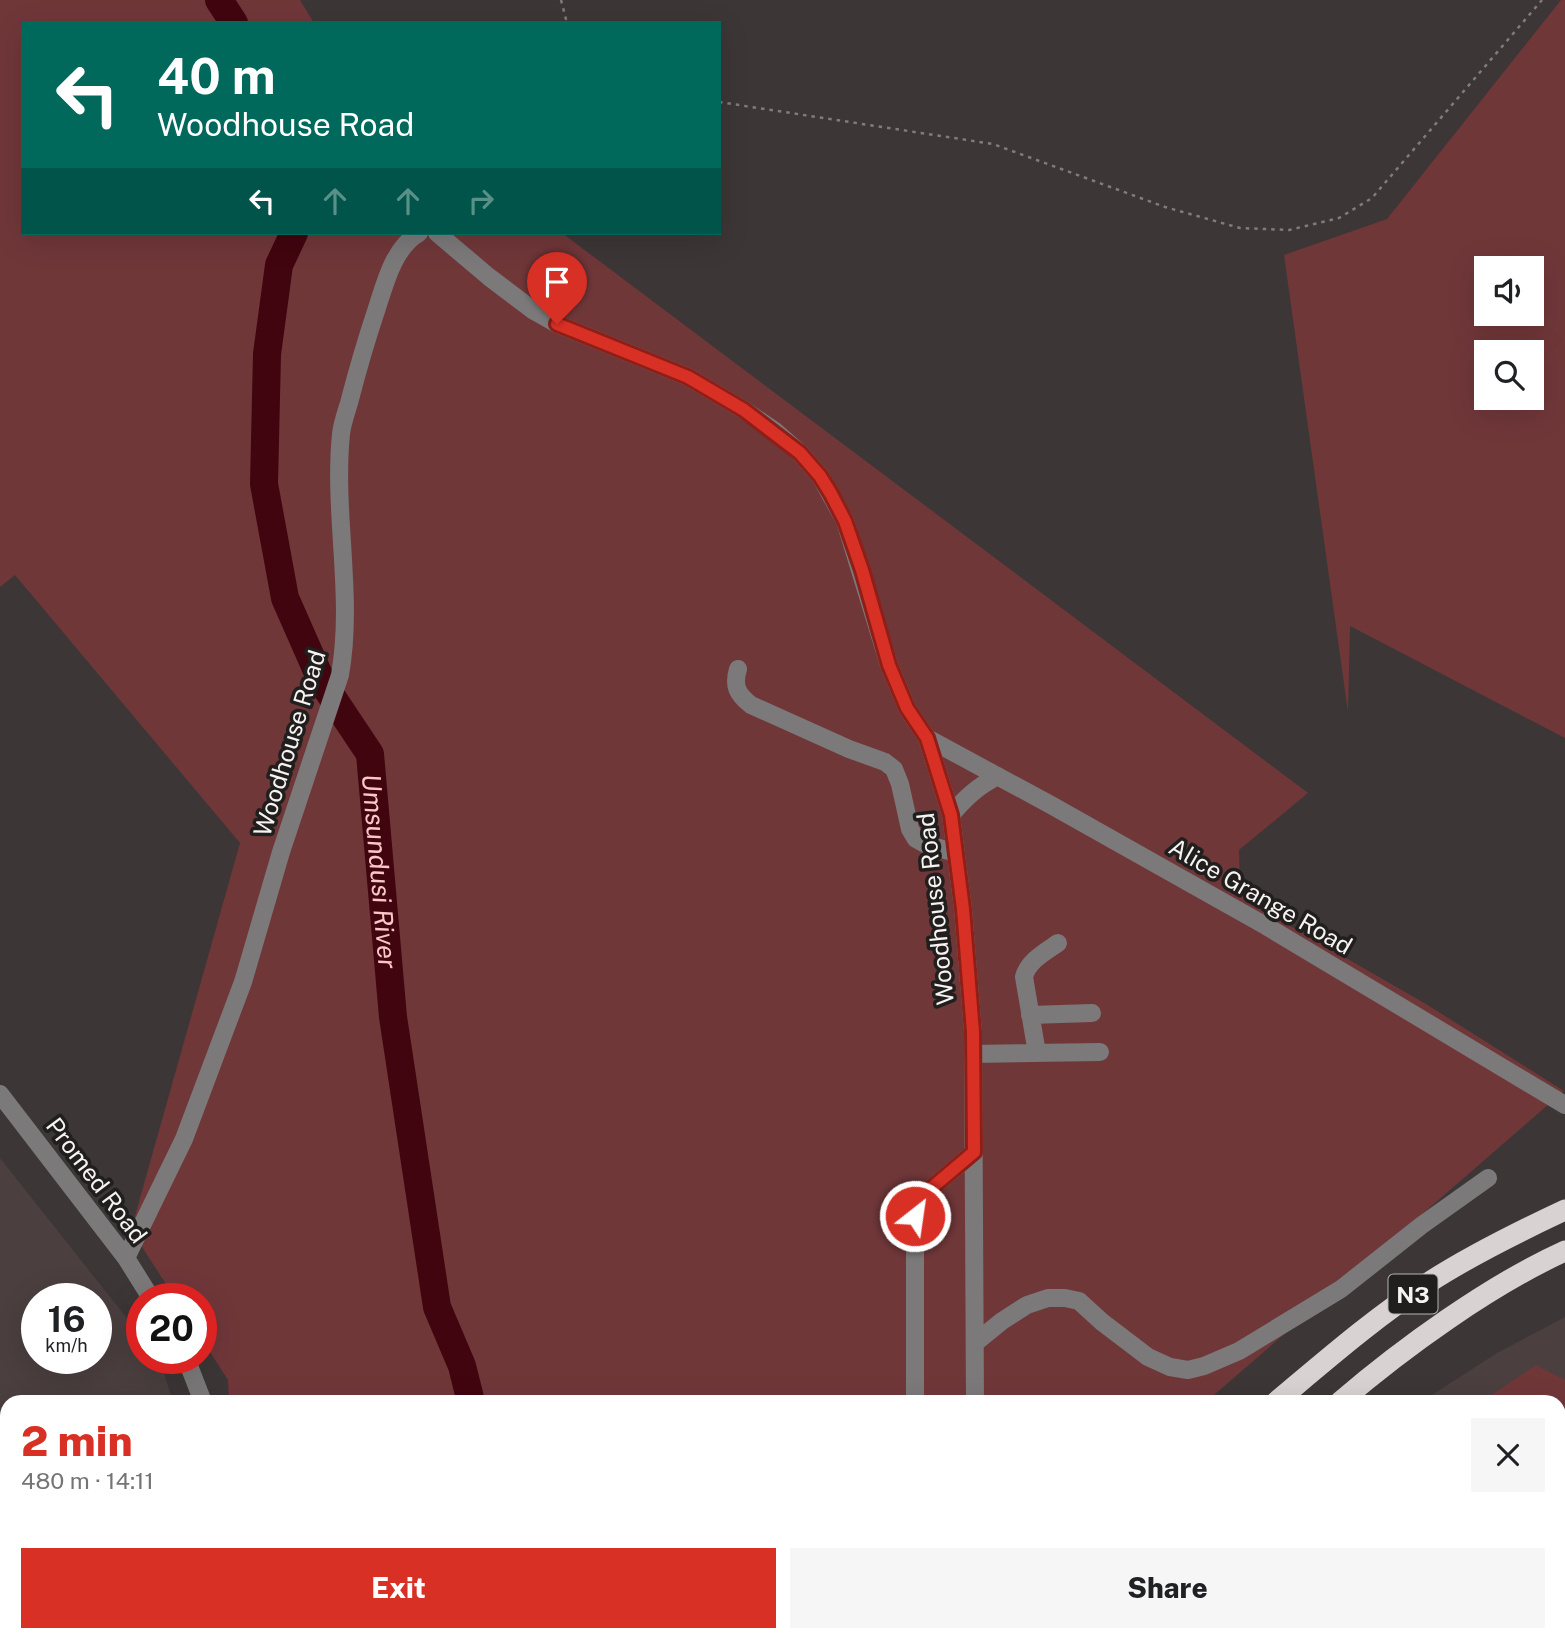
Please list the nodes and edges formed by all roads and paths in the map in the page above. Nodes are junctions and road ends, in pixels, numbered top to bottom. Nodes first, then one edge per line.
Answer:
1 (561, 0) edge
2 (1542, 0) edge
3 (566, 21) edge
4 (721, 102) edge
5 (416, 235) edge
6 (439, 235) edge
7 (738, 669) dead end
8 (927, 738) junction
9 (998, 776) junction
10 (951, 815) junction
11 (956, 853) junction
12 (1058, 943) dead end
13 (1092, 1013) dead end
14 (1030, 1015) junction
15 (1100, 1052) dead end
16 (1037, 1053) junction
17 (973, 1054) junction
18 (0, 1094) edge
19 (1565, 1105) edge
20 (974, 1152) junction
21 (1488, 1178) dead end
22 (1565, 1210) edge
23 (1565, 1251) edge
24 (126, 1258) junction
25 (142, 1283) edge
26 (975, 1343) junction
27 (192, 1374) edge
28 (200, 1395) edge
29 (915, 1395) edge
30 (975, 1395) edge
31 (1284, 1395) edge
32 (1348, 1395) edge

1 - 3 path
2 - 4 path
5 - 24 street, Woodhouse Road
6 - 8 street, Woodhouse Road
7 - 11 street
8 - 9 street, Alice Grange Road
8 - 10 street, Woodhouse Road
9 - 10 street
9 - 19 street, Alice Grange Road
10 - 11 street, Woodhouse Road
11 - 17 street, Woodhouse Road
12 - 14 street
13 - 14 street
14 - 16 street
15 - 16 street
16 - 17 street
17 - 20 street, Woodhouse Road
18 - 24 street, Promed Road
20 - 26 street, Woodhouse Road
20 - 29 street
21 - 26 street
22 - 31 highway, N3
23 - 32 highway, N3
24 - 25 street, Promed Road
26 - 30 street, Woodhouse Road
27 - 28 street

